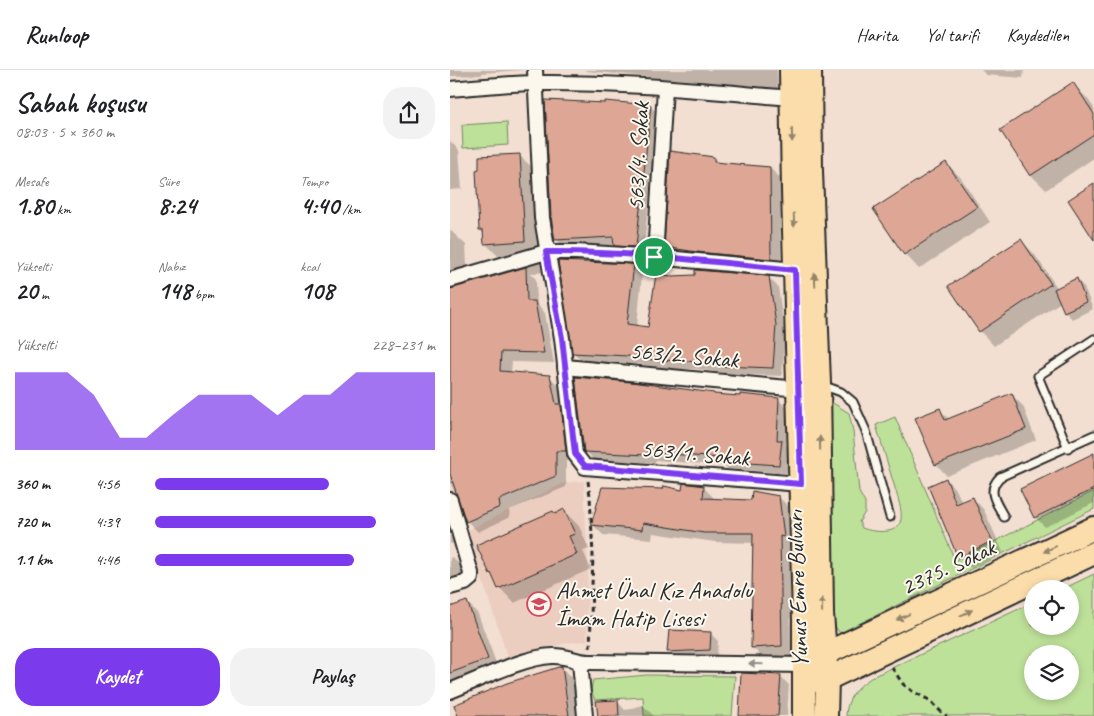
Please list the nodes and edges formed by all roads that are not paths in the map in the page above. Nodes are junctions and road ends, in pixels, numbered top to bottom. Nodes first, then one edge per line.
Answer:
1 (791, 70) edge
2 (810, 70) edge
3 (535, 76) edge
4 (450, 88) edge
5 (665, 88) junction
6 (801, 98) junction
7 (802, 171) junction
8 (546, 252) junction
9 (654, 257) junction
10 (795, 270) junction
11 (450, 280) edge
12 (1094, 339) edge
13 (565, 367) junction
14 (809, 386) junction
15 (1094, 435) edge
16 (1068, 448) junction
17 (801, 484) junction
18 (451, 507) edge
19 (890, 517) dead end
20 (1004, 517) dead end
21 (1094, 528) edge
22 (1094, 553) edge
23 (450, 587) edge
24 (825, 654) junction
25 (585, 662) junction
26 (804, 673) junction
27 (827, 679) junction
28 (450, 691) edge
29 (585, 716) edge
30 (804, 716) edge
31 (826, 716) edge

1 - 6 main road, Yunus Emre Bulvarı
2 - 6 main road, Yunus Emre Bulvarı
3 - 4 street
3 - 5 street
3 - 8 street
5 - 6 street
5 - 9 street, 563/4. Sokak
6 - 7 main road, Yunus Emre Bulvarı
7 -> 10 main road, Yunus Emre Bulvarı
14 -> 7 main road, Yunus Emre Bulvarı
8 - 9 street
8 - 11 street
8 - 13 street
9 - 10 street
10 - 14 main road, Yunus Emre Bulvarı
12 - 16 lane
13 - 14 street, 563/2. Sokak
13 - 17 street, 563/1. Sokak
14 - 17 main road, Yunus Emre Bulvarı
14 - 19 lane
24 -> 14 main road, Yunus Emre Bulvarı
15 - 16 lane
16 - 20 lane
17 - 26 main road, Yunus Emre Bulvarı
18 - 23 street
21 -> 24 main road, 2375. Sokak
27 -> 22 main road, 2375. Sokak
24 - 26 main road, 2375. Sokak
24 - 27 main road, Yunus Emre Bulvarı
26 -> 25 street
25 - 28 street
25 - 29 street
26 - 27 main road
26 - 30 main road, Yunus Emre Bulvarı
27 - 31 main road, Yunus Emre Bulvarı

